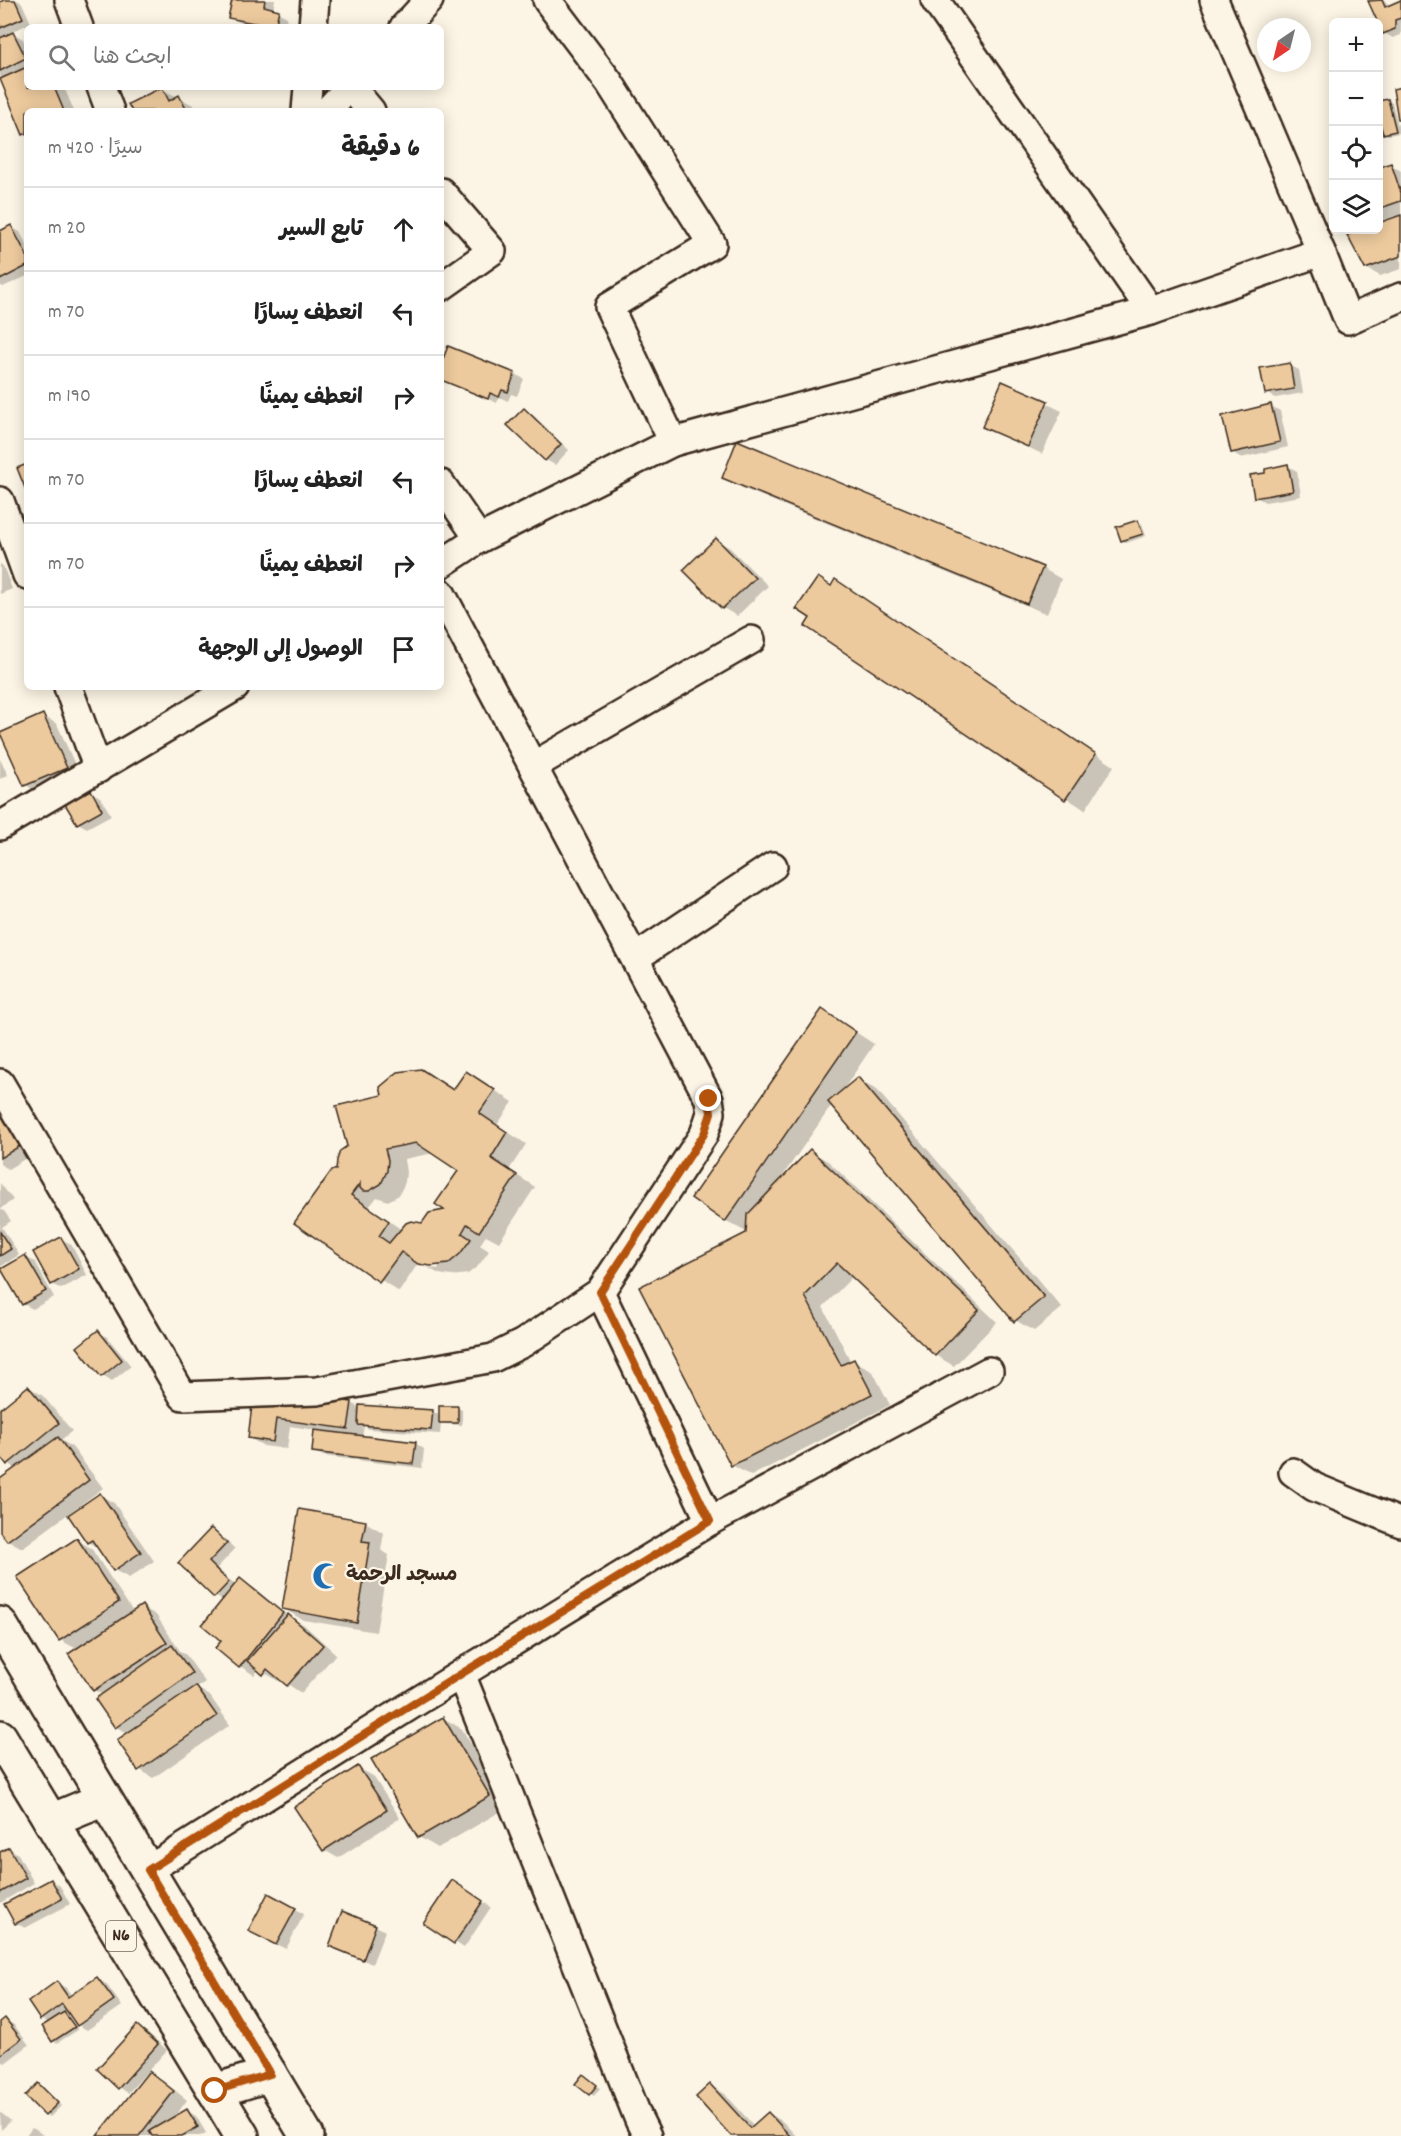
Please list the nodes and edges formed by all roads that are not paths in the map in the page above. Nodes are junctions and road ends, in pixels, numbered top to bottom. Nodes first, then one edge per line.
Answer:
1 (69, 0) edge
2 (315, 0) edge
3 (429, 0) edge
4 (547, 0) edge
5 (936, 0) edge
6 (1214, 0) edge
7 (78, 24) edge
8 (313, 24) edge
9 (407, 24) edge
10 (102, 90) edge
11 (308, 90) edge
12 (347, 90) edge
13 (353, 90) edge
14 (109, 108) edge
15 (306, 108) edge
16 (330, 108) edge
17 (368, 108) edge
18 (444, 195) edge
19 (1321, 252) junction
20 (444, 285) edge
21 (1401, 297) edge
22 (1151, 311) junction
23 (673, 442) junction
24 (444, 488) edge
25 (0, 501) edge
26 (479, 539) junction
27 (444, 562) edge
28 (24, 567) edge
29 (444, 599) edge
30 (751, 640) dead end
31 (69, 690) edge
32 (230, 690) edge
33 (533, 766) junction
34 (98, 769) junction
35 (0, 826) edge
36 (774, 866) dead end
37 (635, 958) junction
38 (0, 1083) edge
39 (600, 1292) junction
40 (989, 1371) dead end
41 (1293, 1472) dead end
42 (710, 1521) junction
43 (1401, 1523) edge
44 (0, 1624) edge
45 (461, 1674) junction
46 (0, 1737) edge
47 (105, 1799) junction
48 (51, 1821) junction
49 (148, 1870) junction
50 (270, 2074) junction
51 (215, 2091) junction
52 (242, 2136) edge
53 (307, 2136) edge
54 (647, 2136) edge

1 - 7 street
2 - 8 street
3 - 9 street
4 - 23 street
5 - 22 street
6 - 19 street
10 - 14 street
11 - 15 street
12 - 16 street
13 - 17 street
18 - 20 street
19 - 21 street
19 - 22 street
22 - 23 street
23 - 26 street
24 - 26 street
25 - 28 street
26 - 27 street
29 - 33 street
30 - 33 street
31 - 34 street
32 - 34 street
33 - 37 street
34 - 35 street
36 - 37 street
37 - 39 street
38 - 39 street
39 - 42 street
40 - 42 street
41 - 43 street
42 - 45 street
44 - 47 main road
45 - 49 street
45 - 54 street
46 - 48 main road, N6
47 - 48 main road
47 - 49 main road
48 - 51 main road, N6
49 - 50 main road
50 - 51 main road
50 - 53 main road
51 - 52 main road, N6

